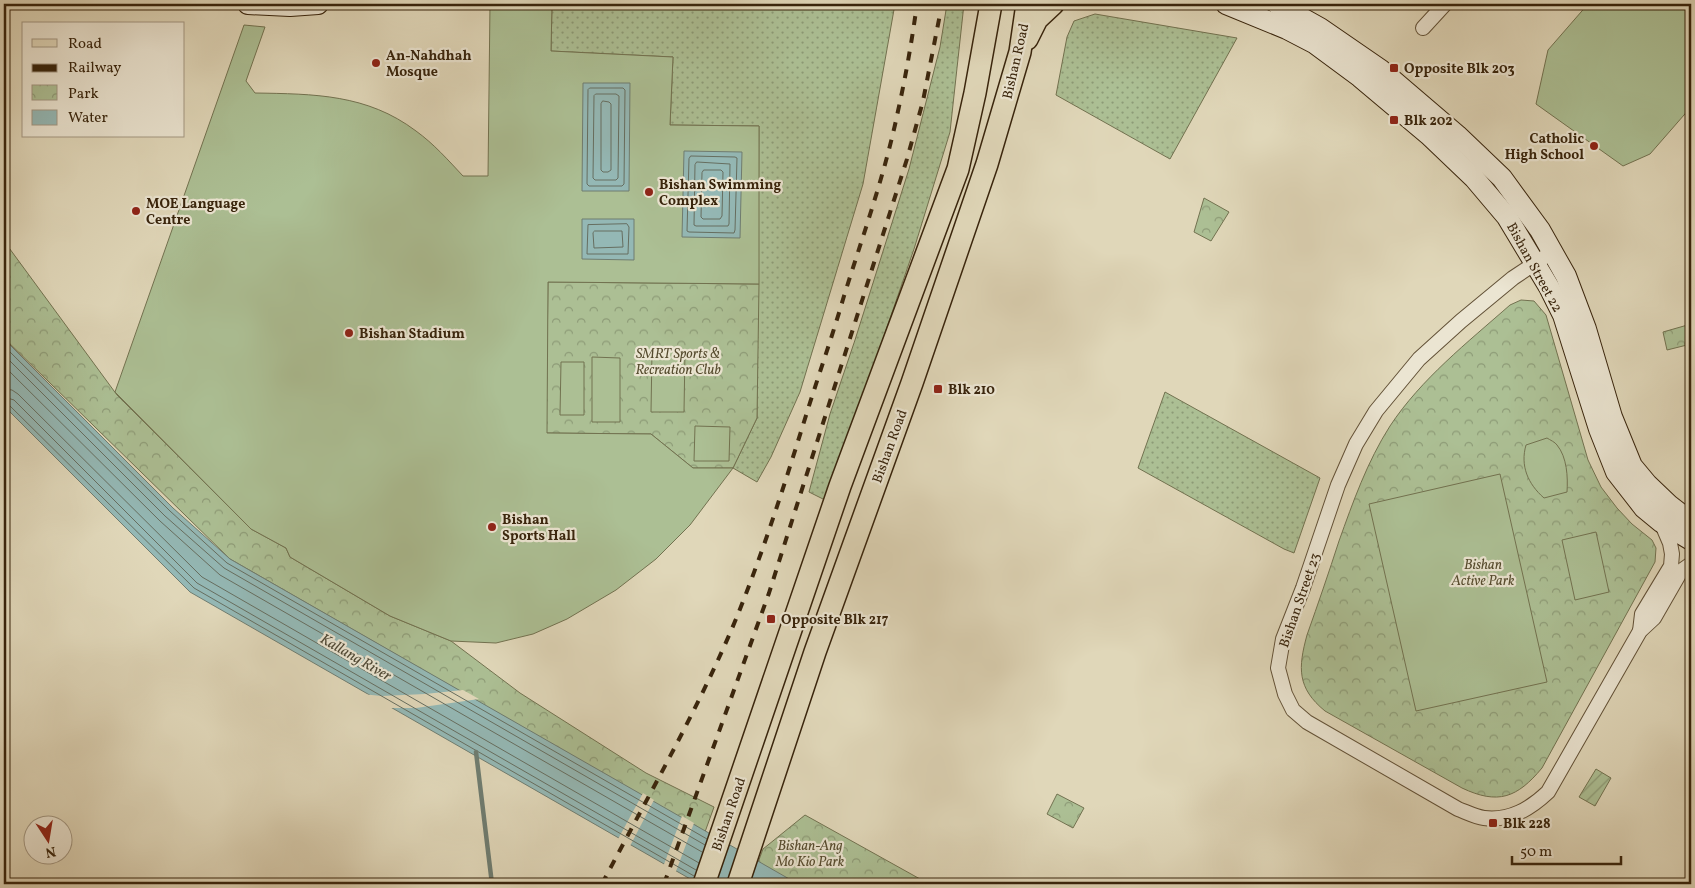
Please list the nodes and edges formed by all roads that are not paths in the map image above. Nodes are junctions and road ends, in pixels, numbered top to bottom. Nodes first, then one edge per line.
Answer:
1 (248, 4) edge
2 (318, 4) edge
3 (977, 4) edge
4 (991, 4) edge
5 (1027, 4) edge
6 (1053, 4) edge
7 (1226, 4) edge
8 (1276, 4) edge
9 (1445, 4) edge
10 (1424, 28) dead end
11 (984, 40) junction
12 (1020, 52) junction
13 (1552, 252) junction
14 (1536, 264) junction
15 (1661, 522) junction
16 (1691, 522) edge
17 (1691, 540) edge
18 (1691, 564) edge
19 (1640, 630) junction
20 (704, 884) edge
21 (738, 884) edge

1 - 2 main road
3 - 11 main road
4 - 11 main road, Bishan Road
5 - 12 main road, Bishan Road
6 - 12 main road
7 - 14 main road, Bishan Street 22
8 - 13 main road, Bishan Street 22
9 - 10 street
11 - 20 main road, Bishan Road
12 - 21 main road, Bishan Road
13 - 14 street, Bishan Street 23
13 - 16 main road, Bishan Street 22
14 - 15 main road, Bishan Street 22
14 - 19 street, Bishan Street 23
15 - 17 main road, Bishan Street 22
15 - 19 street, Bishan Street 23
18 - 19 street, Bishan Street 23

